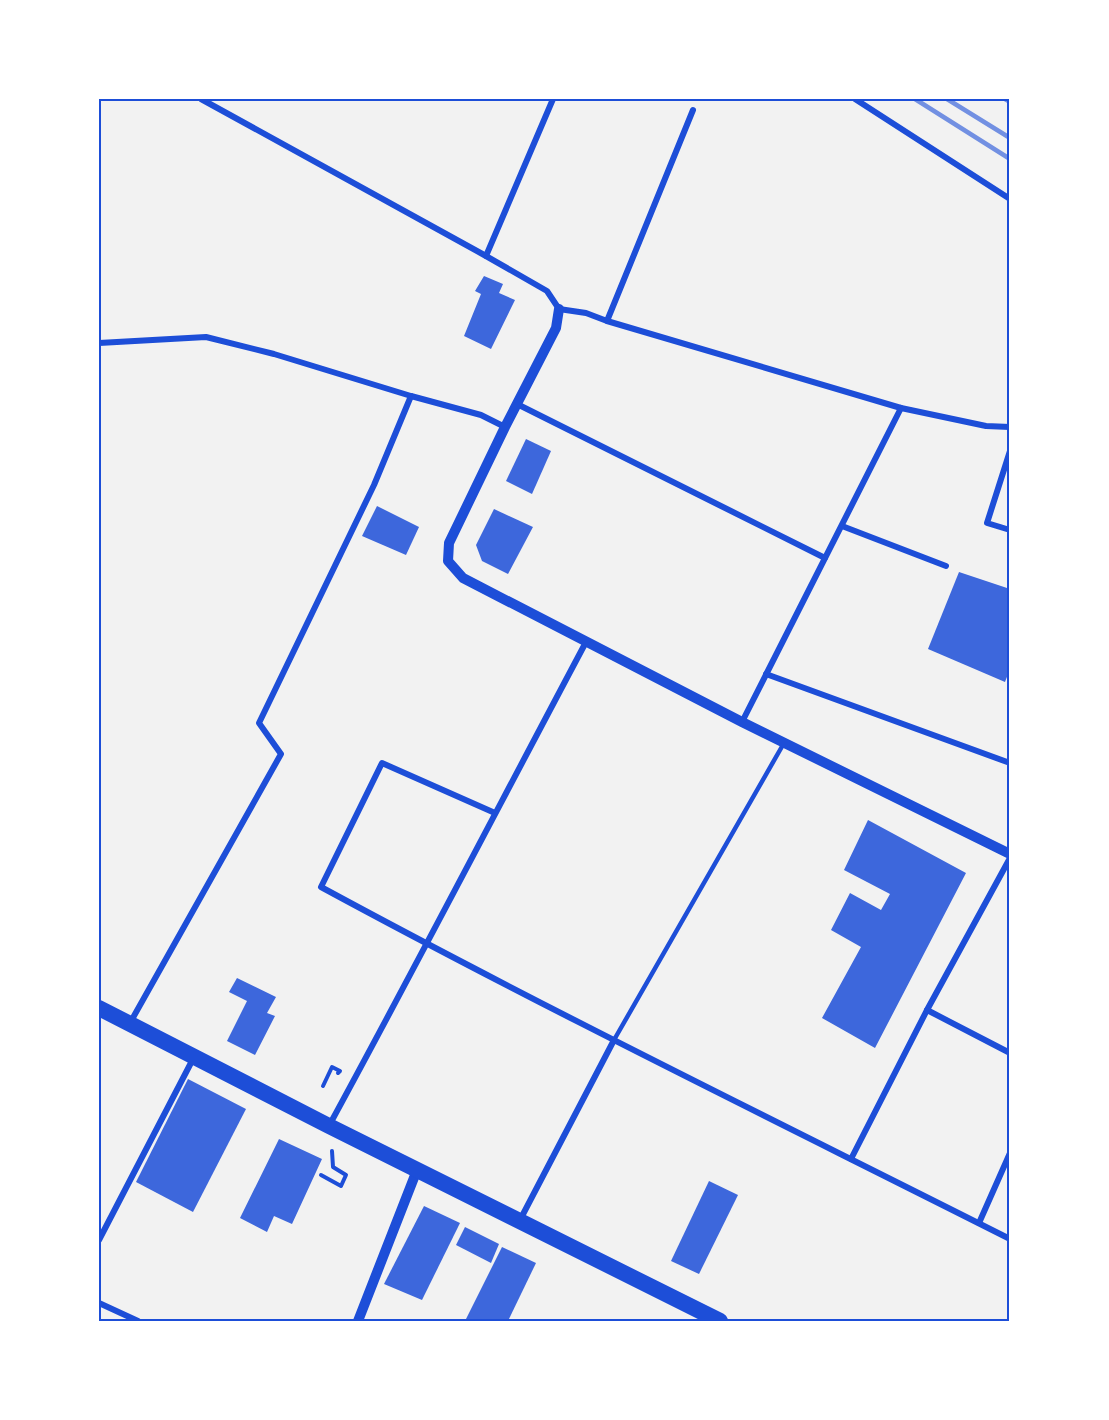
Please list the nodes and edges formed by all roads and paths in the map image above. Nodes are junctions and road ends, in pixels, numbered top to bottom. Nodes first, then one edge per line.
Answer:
1 (201, 99) edge
2 (553, 99) edge
3 (855, 99) edge
4 (693, 110) dead end
5 (1010, 199) edge
6 (486, 256) junction
7 (559, 309) junction
8 (607, 321) junction
9 (99, 343) edge
10 (411, 396) junction
11 (517, 404) junction
12 (901, 408) junction
13 (505, 427) junction
14 (1010, 427) edge
15 (1010, 451) edge
16 (842, 526) junction
17 (1010, 530) edge
18 (825, 558) junction
19 (946, 566) dead end
20 (586, 642) junction
21 (766, 675) junction
22 (742, 722) junction
23 (784, 742) junction
24 (1010, 763) edge
25 (495, 813) junction
26 (1010, 856) edge
27 (427, 945) junction
28 (99, 1008) edge
29 (927, 1010) junction
30 (130, 1024) junction
31 (614, 1040) junction
32 (1010, 1053) edge
33 (194, 1056) junction
34 (335, 1080) dead end
35 (323, 1086) dead end
36 (329, 1126) junction
37 (1010, 1153) edge
38 (851, 1159) junction
39 (333, 1167) dead end
40 (417, 1170) junction
41 (321, 1175) dead end
42 (520, 1221) junction
43 (979, 1223) junction
44 (1010, 1239) edge
45 (99, 1240) edge
46 (99, 1304) edge
47 (138, 1321) edge
48 (358, 1321) edge
49 (720, 1321) edge

1 - 6 street
2 - 6 street
3 - 5 street
4 - 8 street
6 - 7 street
7 - 8 street
7 - 11 street
8 - 12 street
9 - 10 street
10 - 13 street
10 - 30 street
11 - 13 street
11 - 18 street
12 - 14 street
12 - 16 street
13 - 20 street
15 - 17 street
16 - 18 street
16 - 19 street
18 - 21 street
20 - 22 street
20 - 25 street
21 - 22 street
21 - 24 street
22 - 23 street
23 - 26 street
23 - 31 lane
25 - 27 street
25 - 27 street
26 - 29 street
27 - 31 street
27 - 36 street
28 - 30 highway
29 - 32 street
29 - 38 street
30 - 33 highway
31 - 38 street
31 - 42 street
33 - 36 highway
33 - 45 street
34 - 35 path
36 - 40 highway
37 - 43 street
38 - 43 street
39 - 41 path
40 - 42 highway
40 - 48 street
42 - 49 highway
43 - 44 street
46 - 47 street

